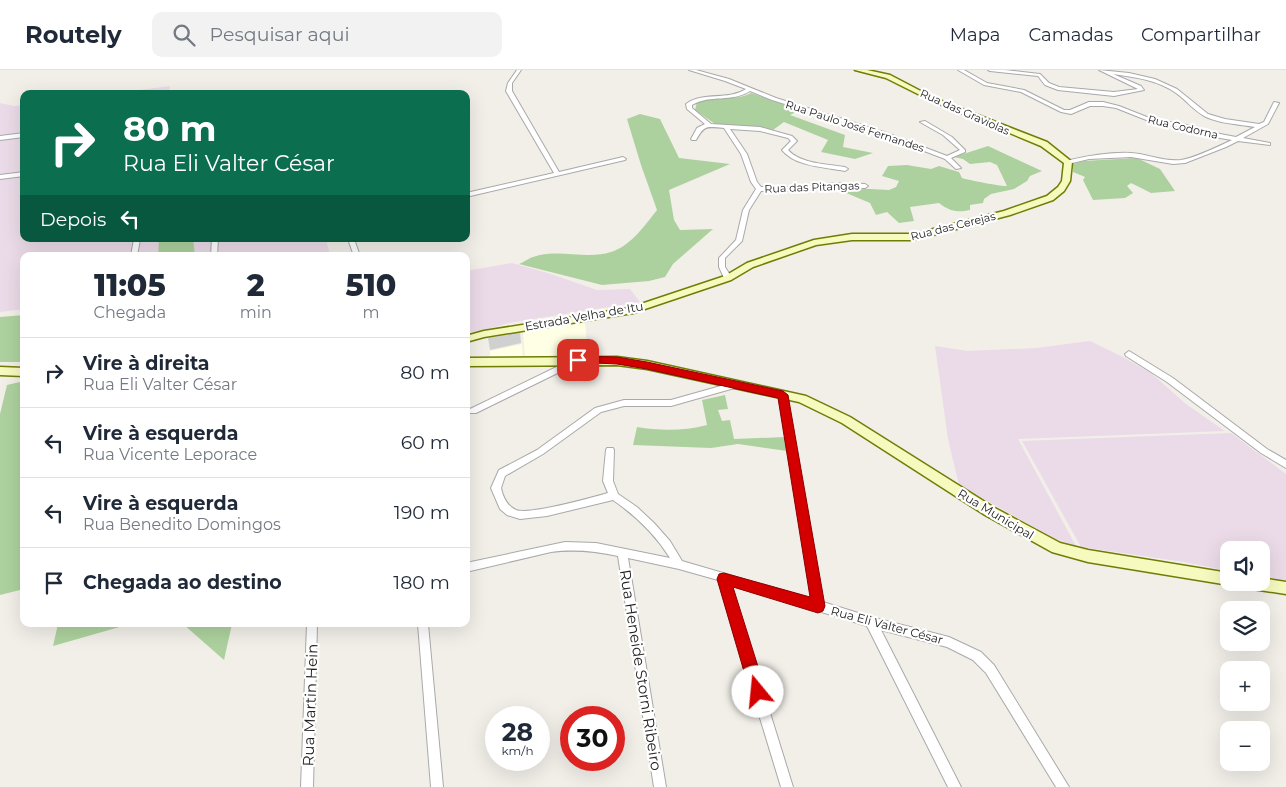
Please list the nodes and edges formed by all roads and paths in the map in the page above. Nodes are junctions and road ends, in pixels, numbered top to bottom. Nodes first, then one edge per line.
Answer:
1 (519, 70) edge
2 (691, 70) edge
3 (858, 70) edge
4 (960, 70) edge
5 (990, 70) edge
6 (1102, 70) edge
7 (750, 90) junction
8 (1276, 103) dead end
9 (923, 122) dead end
10 (707, 125) junction
11 (1259, 126) junction
12 (726, 127) junction
13 (20, 136) edge
14 (0, 138) edge
15 (694, 139) dead end
16 (1235, 139) junction
17 (1268, 144) dead end
18 (947, 158) junction
19 (623, 159) dead end
20 (1068, 162) junction
21 (958, 168) dead end
22 (845, 169) dead end
23 (557, 173) junction
24 (20, 175) edge
25 (0, 178) edge
26 (865, 186) dead end
27 (759, 189) junction
28 (470, 194) edge
29 (728, 278) junction
30 (470, 338) edge
31 (1129, 354) dead end
32 (578, 360) junction
33 (470, 362) edge
34 (0, 372) edge
35 (20, 372) edge
36 (735, 385) junction
37 (783, 395) junction
38 (473, 411) dead end
39 (610, 450) dead end
40 (1286, 464) edge
41 (614, 496) junction
42 (622, 552) junction
43 (679, 564) junction
44 (470, 567) edge
45 (1220, 578) edge
46 (724, 579) junction
47 (1270, 586) edge
48 (1286, 588) edge
49 (818, 606) junction
50 (871, 622) junction
51 (312, 627) edge
52 (423, 627) edge
53 (307, 787) edge
54 (437, 787) edge
55 (660, 787) edge
56 (787, 787) edge
57 (955, 787) edge
58 (1063, 787) edge

1 - 23 street
2 - 7 street
3 - 20 main road, Rua das Graviolas
4 - 16 street, Rua Codorna
5 - 6 street
6 - 11 street
7 - 10 street
7 - 18 street, Rua Paulo José Fernandes
8 - 11 street
9 - 18 street
10 - 12 street
10 - 15 street
11 - 16 street
12 - 22 street
12 - 27 street
13 - 14 street
16 - 17 street, Rua Codorna
16 - 20 street
18 - 21 street, Rua Paulo José Fernandes
19 - 23 street
20 - 29 main road, Rua das Cerejas
23 - 28 street
24 - 25 street
26 - 27 street, Rua das Pitangas
27 - 29 street
29 - 30 main road, Estrada Velha de Itu
31 - 40 street
32 - 33 main road, Rua Municipal
32 - 36 main road, Rua Municipal
32 - 38 street
34 - 35 main road
36 - 37 main road, Rua Municipal
36 - 41 street
37 - 45 main road, Rua Municipal
37 - 49 street
39 - 41 street
41 - 43 street
42 - 43 street, Rua Eli Valter César
42 - 44 street, Rua Eli Valter César
42 - 55 street, Rua Heneide Storni Ribeiro
43 - 46 street, Rua Eli Valter César
46 - 49 street, Rua Eli Valter César
46 - 56 street
47 - 48 main road
49 - 50 street, Rua Eli Valter César
50 - 57 street
50 - 58 street, Rua Eli Valter César
51 - 53 street, Rua Martin Hein
52 - 54 street

